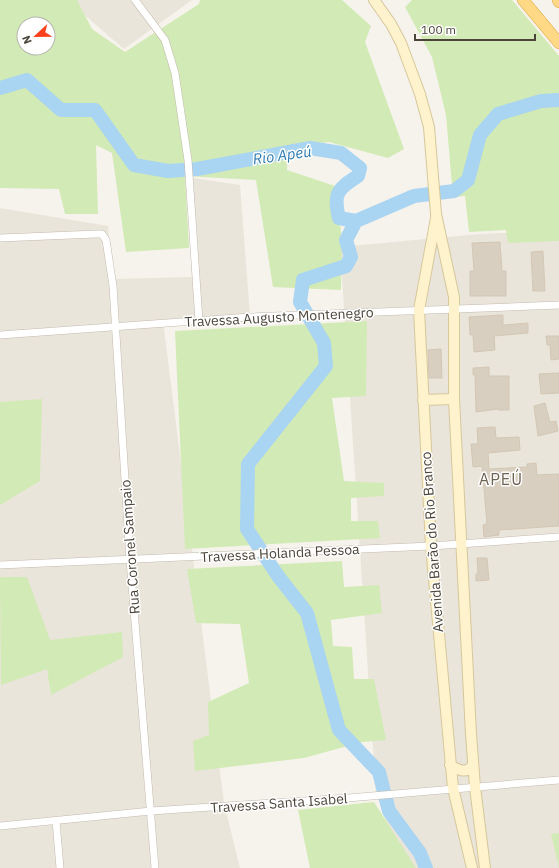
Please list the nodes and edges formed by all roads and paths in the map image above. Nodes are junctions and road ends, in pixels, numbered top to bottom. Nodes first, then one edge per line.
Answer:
1 (135, 0) edge
2 (374, 0) edge
3 (523, 0) edge
4 (559, 43) edge
5 (436, 210) junction
6 (0, 238) edge
7 (559, 305) edge
8 (455, 309) junction
9 (419, 310) junction
10 (199, 321) junction
11 (116, 328) junction
12 (0, 335) edge
13 (454, 399) junction
14 (424, 400) junction
15 (559, 537) edge
16 (462, 544) junction
17 (431, 546) junction
18 (130, 560) junction
19 (0, 565) edge
20 (474, 764) junction
21 (450, 765) junction
22 (559, 780) edge
23 (475, 787) junction
24 (453, 788) junction
25 (151, 812) junction
26 (56, 821) junction
27 (0, 826) edge
28 (60, 868) edge
29 (155, 868) edge
30 (472, 868) edge
31 (485, 868) edge

1 - 10 street
2 - 5 main road, Avenida Barão do Rio Branco
3 - 4 highway
5 - 8 main road, Avenida Barão do Rio Branco
5 - 9 main road, Avenida Barão do Rio Branco
6 - 11 street, Rua Coronel Sampaio
7 - 8 street, Travessa Augusto Montenegro
8 - 9 street, Travessa Augusto Montenegro
8 - 13 main road, Avenida Barão do Rio Branco
9 - 10 street, Travessa Augusto Montenegro
9 - 14 main road, Avenida Barão do Rio Branco
10 - 11 street, Travessa Augusto Montenegro
11 - 12 street, Travessa Augusto Montenegro
11 - 18 street, Rua Coronel Sampaio
13 - 14 main road
13 - 16 main road, Avenida Barão do Rio Branco
14 - 17 main road, Avenida Barão do Rio Branco
15 - 16 street, Travessa Holanda Pessoa
16 - 17 street, Travessa Holanda Pessoa
16 - 20 main road, Avenida Barão do Rio Branco
17 - 18 street, Travessa Holanda Pessoa
17 - 21 main road, Avenida Barão do Rio Branco
18 - 19 street, Travessa Holanda Pessoa
18 - 25 street, Rua Coronel Sampaio
20 - 21 main road
20 - 23 main road, Avenida Barão do Rio Branco
21 - 24 main road, Avenida Barão do Rio Branco
22 - 23 street, Travessa Santa Isabel
23 - 24 street, Travessa Santa Isabel
23 - 31 main road, Avenida Barão do Rio Branco
24 - 25 street, Travessa Santa Isabel
24 - 30 main road, Avenida Barão do Rio Branco
25 - 26 street, Travessa Santa Isabel
25 - 29 street, Rua Coronel Sampaio
26 - 27 street, Travessa Santa Isabel
26 - 28 street

